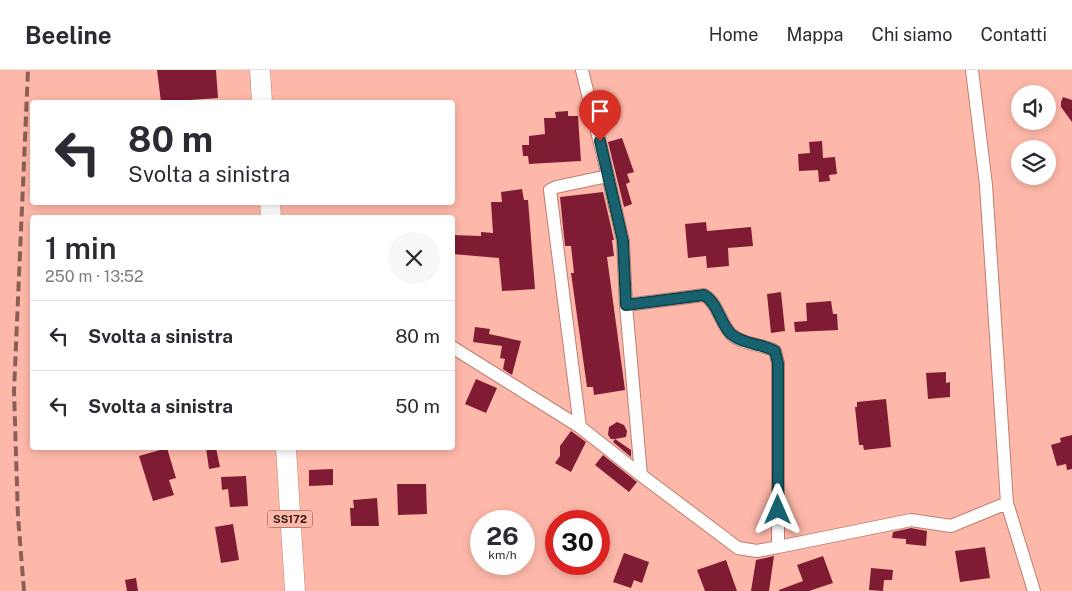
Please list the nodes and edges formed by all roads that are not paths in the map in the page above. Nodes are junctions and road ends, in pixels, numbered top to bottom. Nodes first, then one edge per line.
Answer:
1 (260, 70) edge
2 (582, 70) edge
3 (972, 70) edge
4 (262, 100) edge
5 (608, 176) junction
6 (626, 305) junction
7 (455, 349) edge
8 (580, 427) junction
9 (286, 450) edge
10 (641, 475) junction
11 (1007, 503) junction
12 (778, 547) junction
13 (295, 591) edge
14 (1034, 591) edge

1 - 4 main road
2 - 5 street
3 - 11 street
5 - 6 street
5 - 8 street
6 - 10 street
6 - 12 street
7 - 8 street
8 - 10 street
9 - 13 main road, SS172
10 - 12 street
11 - 12 street
11 - 14 street

